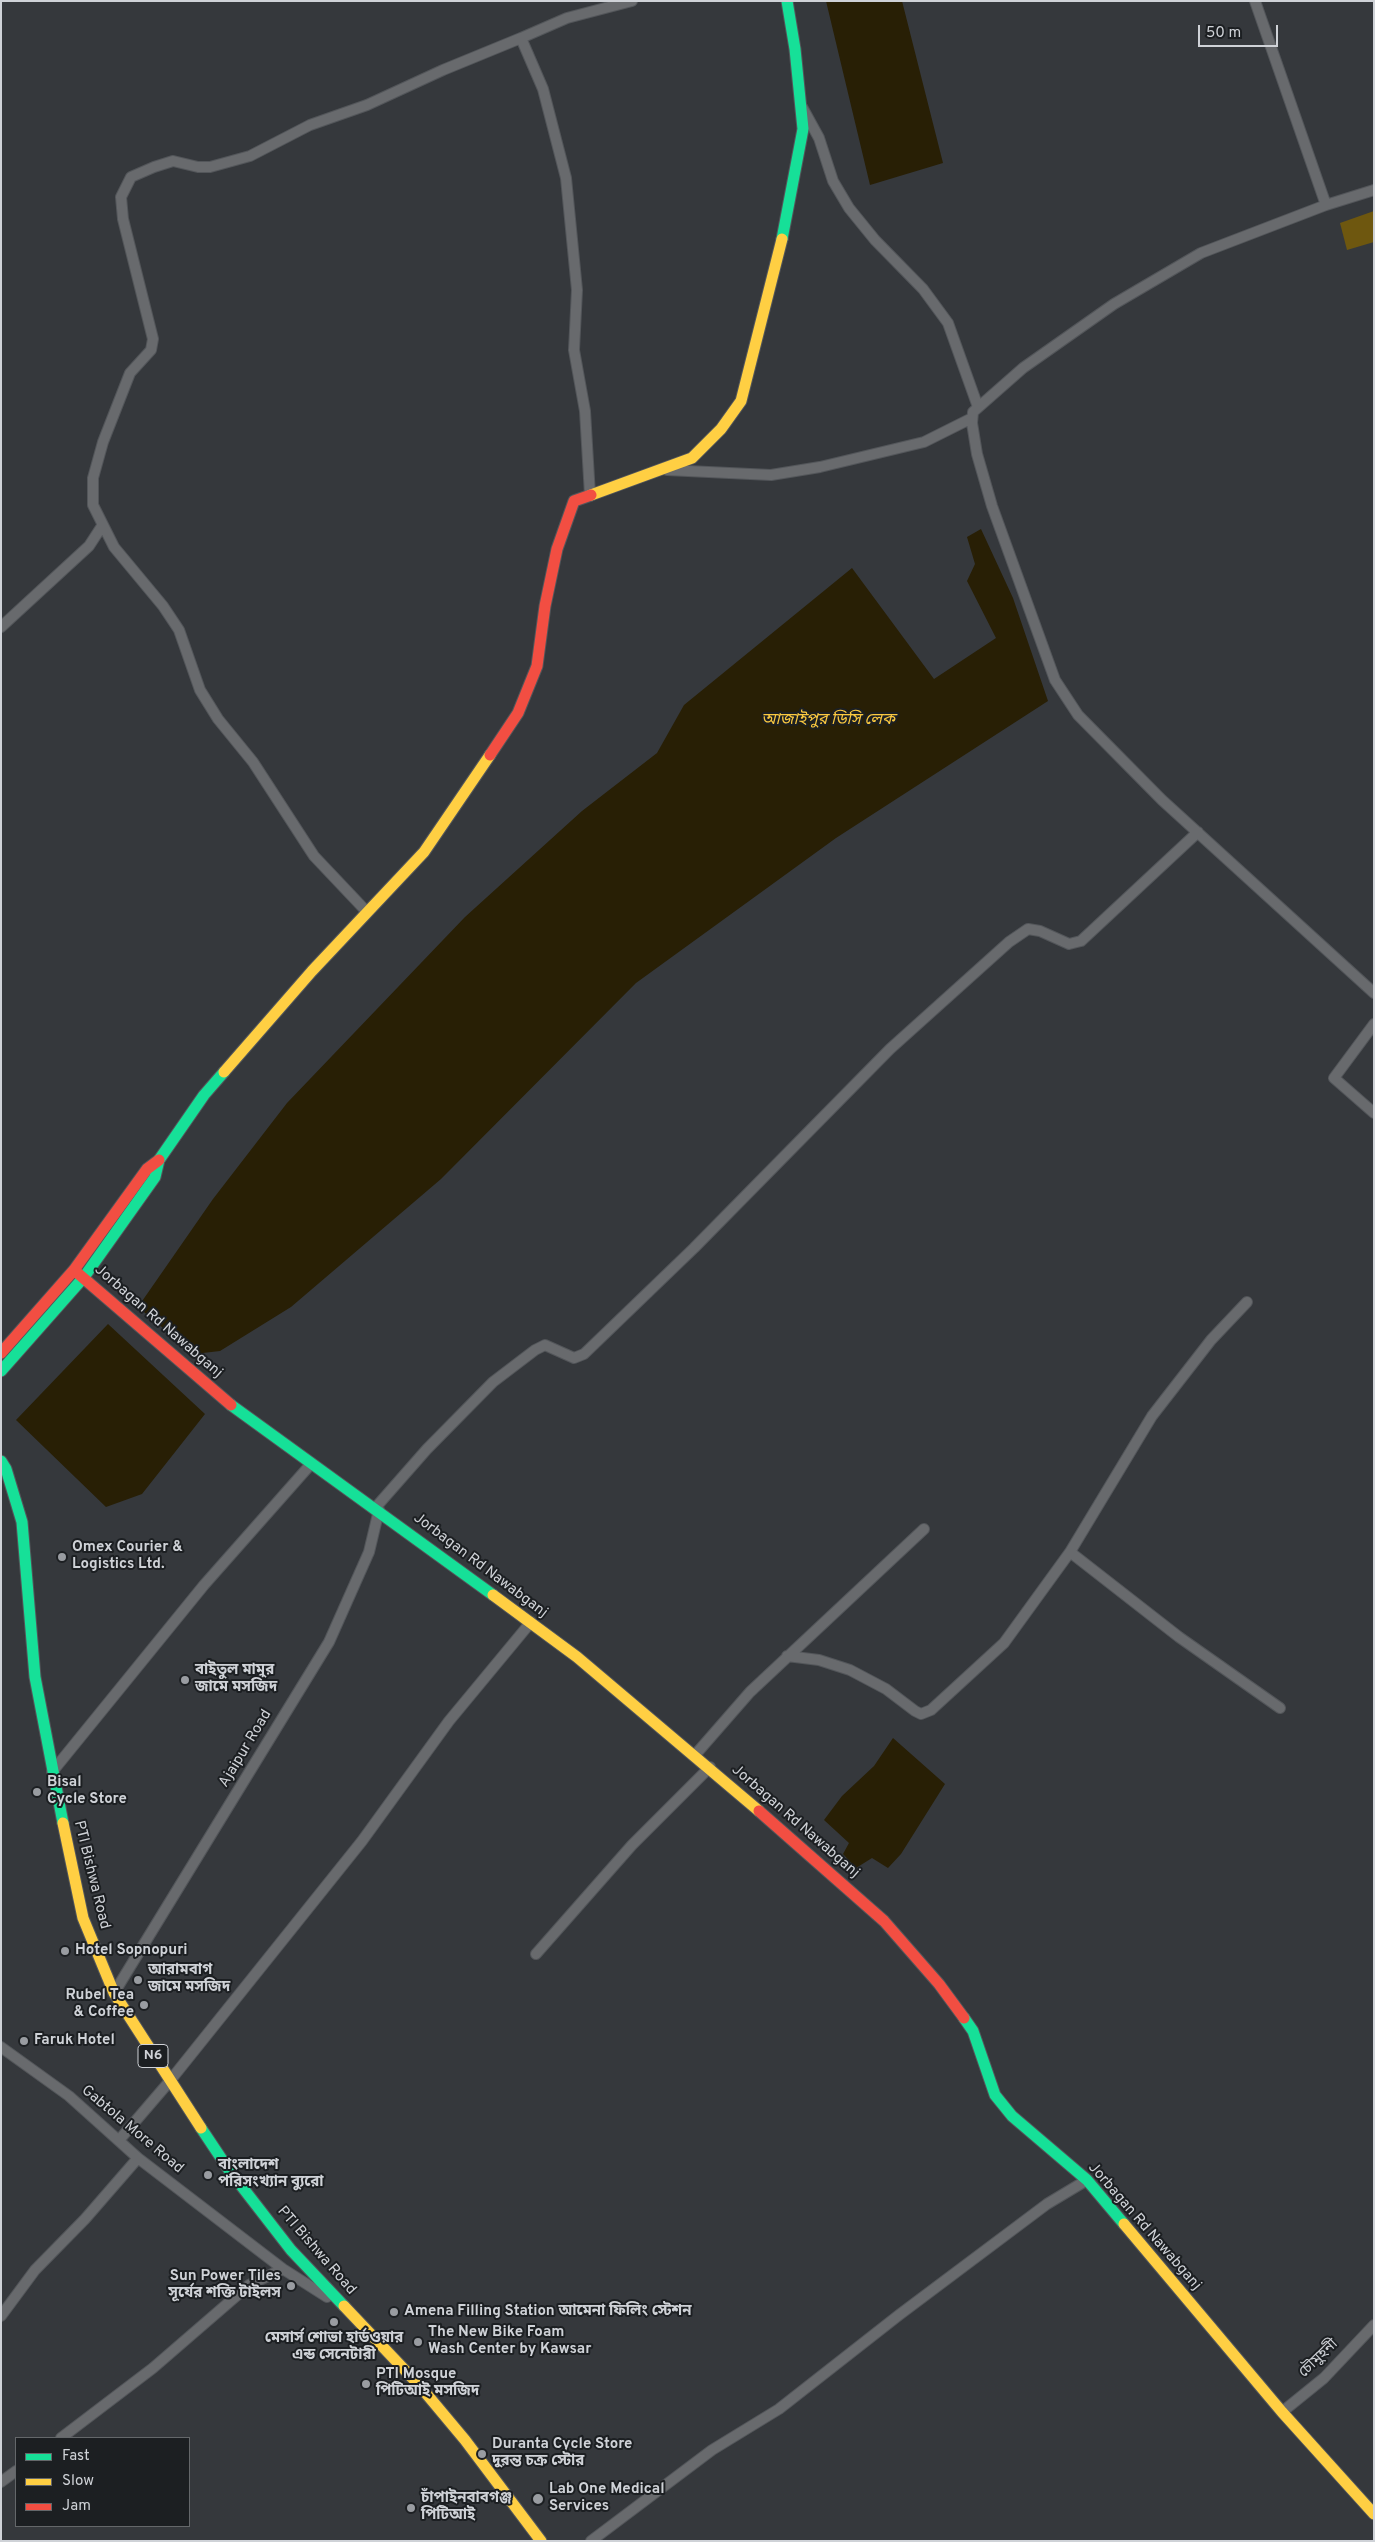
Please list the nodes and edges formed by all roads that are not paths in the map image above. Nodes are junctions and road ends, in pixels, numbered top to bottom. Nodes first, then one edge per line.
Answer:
1 (632, 1) edge
2 (787, 1) edge
3 (1255, 1) edge
4 (521, 38) junction
5 (801, 107) junction
6 (1374, 190) edge
7 (1326, 205) junction
8 (978, 408) junction
9 (972, 418) junction
10 (657, 470) junction
11 (590, 495) junction
12 (102, 526) junction
13 (1, 627) edge
14 (1198, 832) junction
15 (367, 912) junction
16 (1374, 993) edge
17 (1374, 1024) edge
18 (1374, 1113) edge
19 (159, 1160) junction
20 (74, 1270) junction
21 (84, 1277) junction
22 (1247, 1302) dead end
23 (1, 1353) edge
24 (1, 1371) edge
25 (1, 1461) edge
26 (311, 1464) junction
27 (377, 1508) junction
28 (924, 1529) dead end
29 (1070, 1552) junction
30 (531, 1622) junction
31 (787, 1656) junction
32 (1280, 1708) dead end
33 (695, 1755) junction
34 (710, 1767) junction
35 (52, 1773) junction
36 (536, 1954) dead end
37 (114, 1993) junction
38 (1, 2047) edge
39 (169, 2082) junction
40 (120, 2140) junction
41 (138, 2158) junction
42 (1087, 2180) junction
43 (283, 2269) junction
44 (342, 2304) junction
45 (1, 2316) edge
46 (1374, 2325) edge
47 (1282, 2412) junction
48 (61, 2437) edge
49 (15, 2472) edge
50 (1, 2482) edge
51 (1374, 2514) edge
52 (540, 2541) edge
53 (592, 2541) edge

1 - 4 street
2 - 5 main road
3 - 7 street
4 - 11 street
4 - 12 street
5 - 8 street
5 - 10 main road
6 - 7 street
7 - 8 street
8 - 9 street
9 - 10 street
9 - 14 street
10 - 11 main road
11 - 15 main road
12 - 13 street
12 - 15 street
14 - 16 street
14 - 27 street
15 - 19 main road
17 - 18 street
19 - 20 main road
19 - 21 main road
20 - 21 main road, Jorbagan Rd Nawabganj
20 - 23 main road
21 - 24 main road
21 - 26 main road, Jorbagan Rd Nawabganj
22 - 29 street
25 - 35 main road, PTI Bishwa Road / N6
26 - 27 main road, Jorbagan Rd Nawabganj
26 - 35 street
27 - 30 main road, Jorbagan Rd Nawabganj
27 - 37 street, Ajaipur Road
28 - 31 street
29 - 31 street
29 - 32 street
30 - 33 main road, Jorbagan Rd Nawabganj
30 - 39 street
31 - 33 street
33 - 34 main road, Jorbagan Rd Nawabganj
34 - 36 street
34 - 42 main road, Jorbagan Rd Nawabganj
35 - 37 main road, PTI Bishwa Road / N6
37 - 39 main road, PTI Bishwa Road / N6
38 - 40 street, Gabtola More Road
39 - 40 street
39 - 44 main road, PTI Bishwa Road / N6
40 - 41 street, Gabtola More Road
41 - 43 street, Gabtola More Road
41 - 45 street
42 - 47 main road, Jorbagan Rd Nawabganj
42 - 53 street
43 - 44 street, Gabtola More Road
43 - 48 street
44 - 52 main road, PTI Bishwa Road / N6
46 - 47 street, চৌমুহনী
47 - 51 main road, Jorbagan Rd Nawabganj
49 - 50 street

